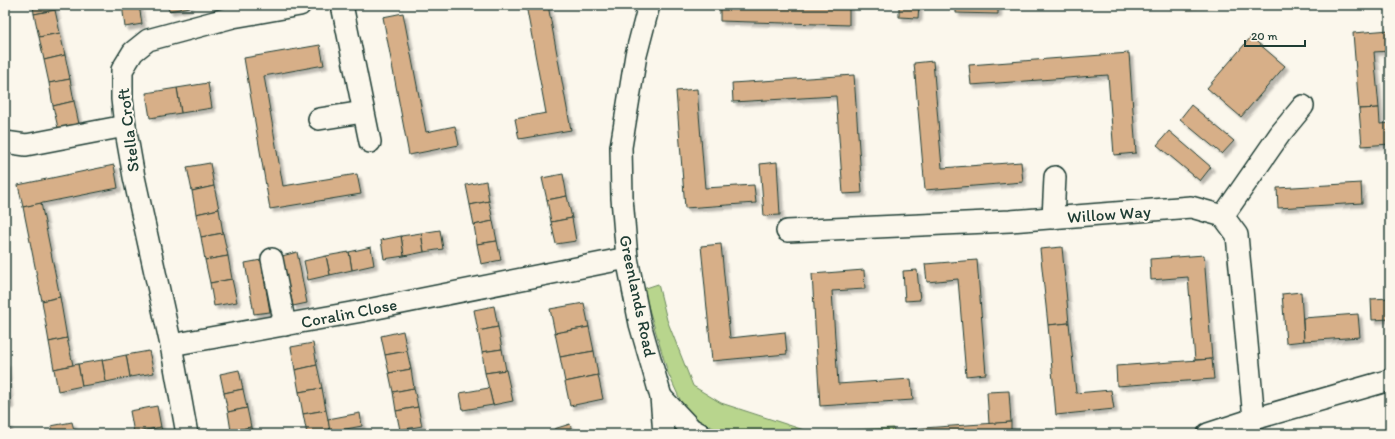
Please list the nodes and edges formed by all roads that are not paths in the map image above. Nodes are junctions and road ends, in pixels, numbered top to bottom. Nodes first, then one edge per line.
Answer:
1 (300, 5) edge
2 (342, 5) edge
3 (649, 5) edge
4 (232, 11) edge
5 (1303, 106) dead end
6 (364, 112) junction
7 (319, 119) dead end
8 (125, 126) junction
9 (5, 142) edge
10 (370, 142) dead end
11 (1055, 177) dead end
12 (1223, 216) junction
13 (1053, 218) junction
14 (787, 231) dead end
15 (627, 258) junction
16 (272, 259) dead end
17 (285, 325) junction
18 (171, 345) junction
19 (1390, 380) edge
20 (661, 396) junction
21 (1254, 418) junction
22 (187, 434) edge
23 (664, 434) edge
24 (700, 434) edge
25 (1208, 434) edge

1 - 4 street, Stella Croft
2 - 6 street
3 - 15 street, Greenlands Road
4 - 8 street, Stella Croft
5 - 12 street
6 - 7 street
6 - 10 street
8 - 9 street
8 - 18 street, Stella Croft
11 - 13 street
12 - 13 street, Willow Way
12 - 21 street
13 - 14 street, Willow Way
15 - 17 street, Coralin Close
15 - 20 street, Greenlands Road
16 - 17 street
17 - 18 street, Coralin Close
18 - 22 street
19 - 21 street
20 - 23 street, Greenlands Road
20 - 24 street, Greenlands Road
21 - 25 street

